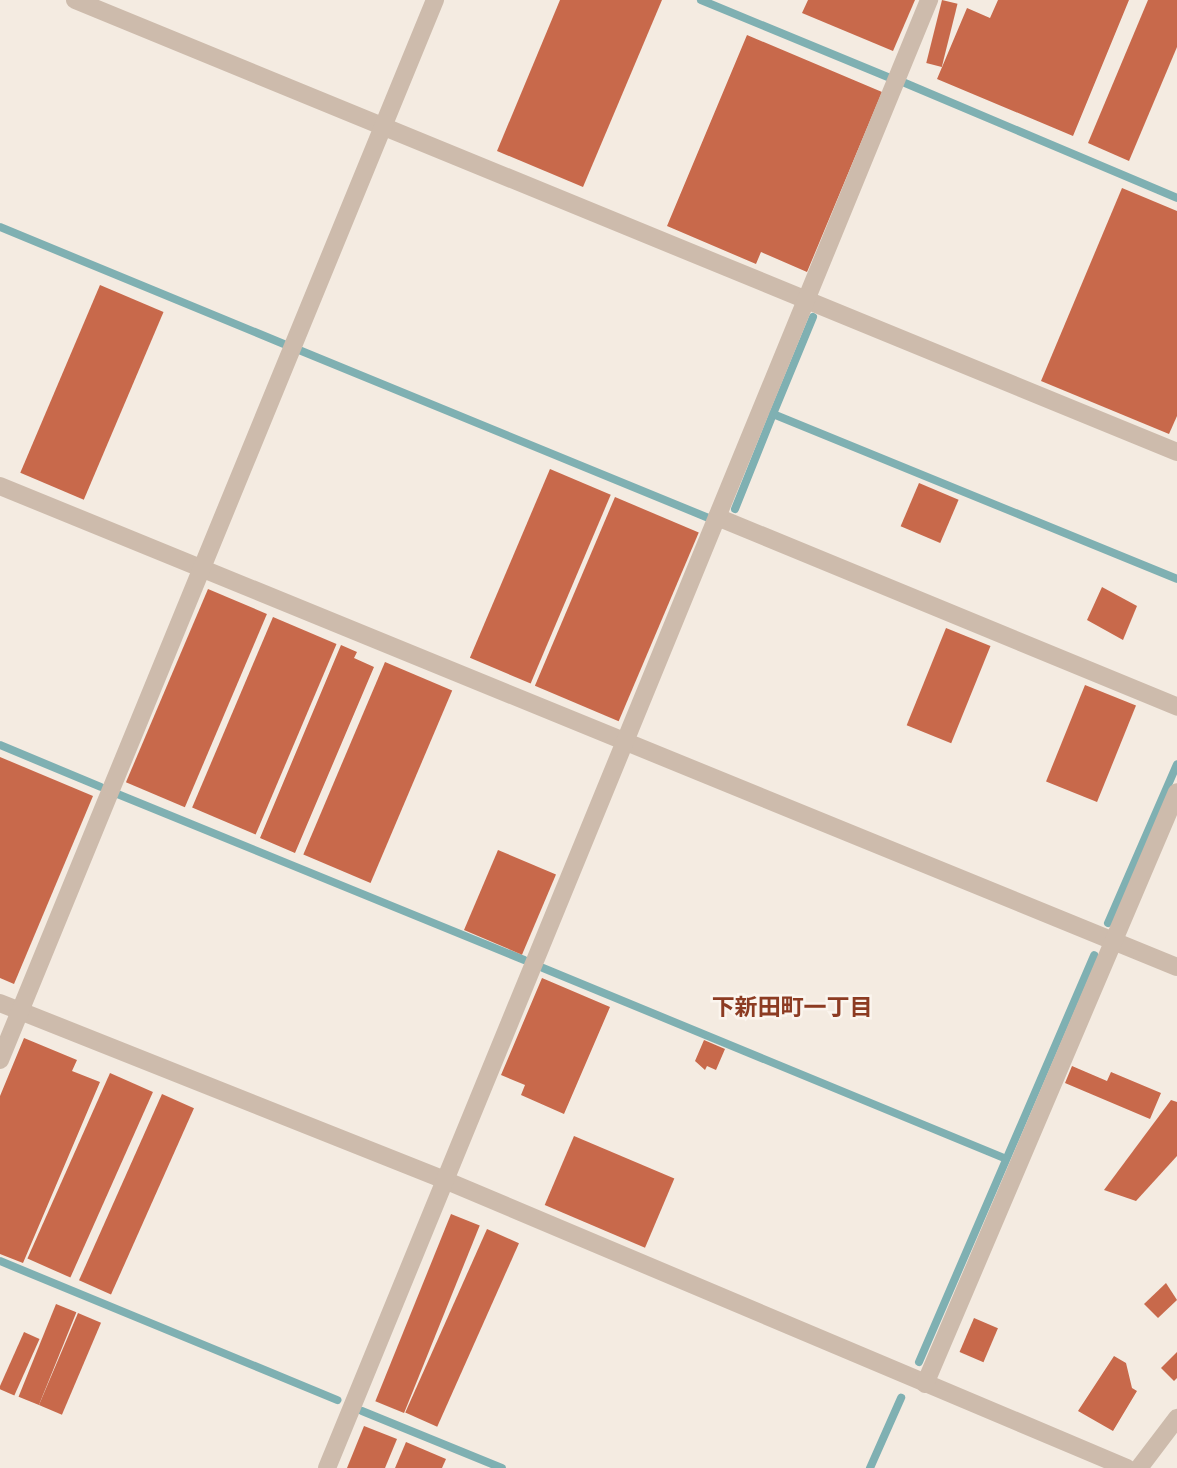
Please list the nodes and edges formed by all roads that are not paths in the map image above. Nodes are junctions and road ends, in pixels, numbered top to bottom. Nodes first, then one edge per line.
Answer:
1 (75, 0) edge
2 (435, 0) edge
3 (929, 0) edge
4 (383, 126) junction
5 (806, 300) junction
6 (1177, 452) edge
7 (0, 486) edge
8 (718, 517) junction
9 (199, 568) junction
10 (1177, 707) edge
11 (625, 744) junction
12 (1177, 792) edge
13 (1113, 942) junction
14 (1177, 967) edge
15 (0, 1003) edge
16 (20, 1012) junction
17 (0, 1060) edge
18 (447, 1181) junction
19 (925, 1384) junction
20 (1177, 1418) edge
21 (327, 1468) edge
22 (1127, 1468) edge
23 (1139, 1468) edge

1 - 4 street
2 - 4 street
3 - 5 street
4 - 5 street
4 - 9 street
5 - 6 street
5 - 8 street
7 - 9 street
8 - 10 street
8 - 11 street
9 - 11 street
9 - 16 street
11 - 13 street
11 - 18 street
12 - 13 street
13 - 14 street
13 - 19 street
15 - 16 street
16 - 17 street
16 - 18 street
18 - 19 street
18 - 21 street
19 - 22 street
20 - 23 street

